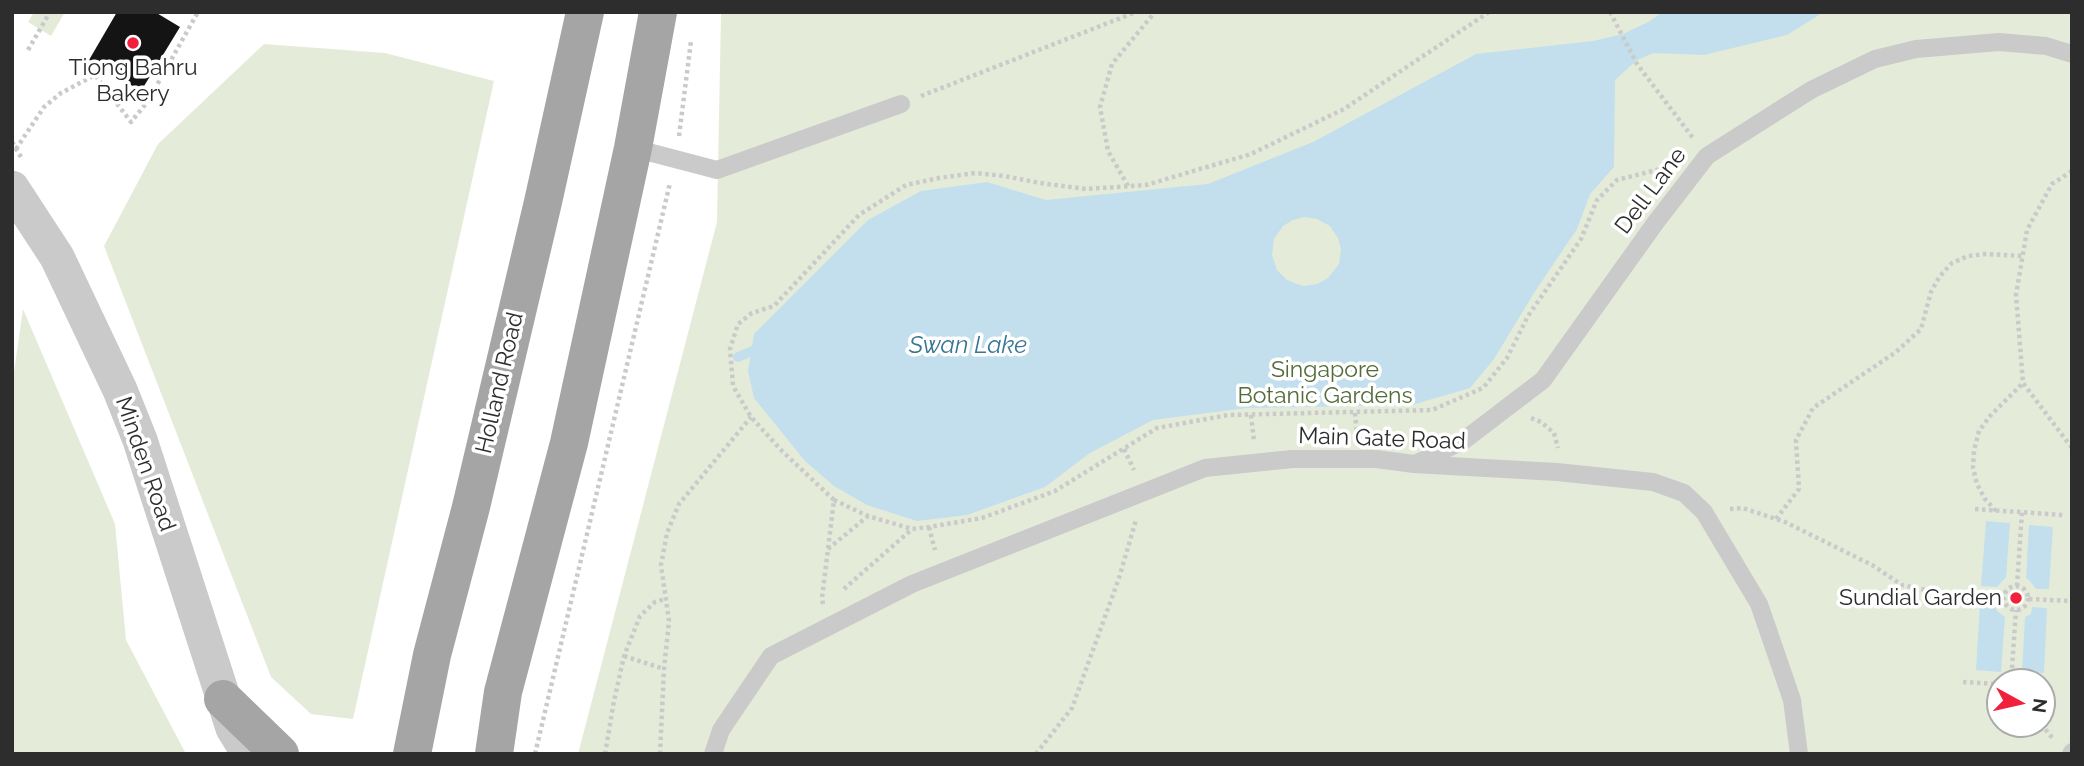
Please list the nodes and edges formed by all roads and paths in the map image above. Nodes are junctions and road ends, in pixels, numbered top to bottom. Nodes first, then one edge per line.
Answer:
1 (50, 12) edge
2 (198, 12) edge
3 (585, 12) edge
4 (659, 12) edge
5 (1136, 12) edge
6 (1155, 12) edge
7 (1489, 12) edge
8 (1610, 12) edge
9 (691, 39) dead end
10 (28, 50) dead end
11 (2072, 54) edge
12 (901, 104) joint
13 (633, 148) junction
14 (16, 149) dead end
15 (1707, 156) junction
16 (676, 159) junction
17 (2072, 171) edge
18 (1128, 186) junction
19 (12, 188) edge
20 (2022, 256) junction
21 (2023, 383) junction
22 (1508, 408) junction
23 (751, 417) junction
24 (2072, 448) edge
25 (1413, 464) junction
26 (1557, 472) junction
27 (1145, 493) junction
28 (834, 500) junction
29 (1975, 509) dead end
30 (1996, 511) junction
31 (1704, 512) junction
32 (2022, 512) junction
33 (2063, 515) dead end
34 (868, 516) junction
35 (1776, 519) junction
36 (912, 529) junction
37 (828, 549) junction
38 (2018, 586) junction
39 (836, 597) dead end
40 (2004, 597) junction
41 (665, 598) junction
42 (2029, 598) junction
43 (2072, 601) edge
44 (830, 604) dead end
45 (2016, 610) junction
46 (624, 656) junction
47 (2012, 668) edge
48 (664, 670) junction
49 (1963, 682) dead end
50 (1986, 683) edge
51 (235, 734) edge
52 (279, 754) edge
53 (412, 754) edge
54 (494, 754) edge
55 (535, 754) edge
56 (605, 754) edge
57 (660, 754) edge
58 (713, 754) edge
59 (1036, 754) edge
60 (1799, 754) edge

1 - 10 path
2 - 14 path
3 - 53 main road, Holland Road
4 - 13 main road
5 - 12 path
6 - 18 path
7 - 18 path
8 - 15 path
9 - 16 path
11 - 15 lane, Dell Lane
12 - 16 lane
13 - 16 lane
13 - 54 main road
15 - 22 lane, Dell Lane
15 - 36 path
16 - 55 path
17 - 20 path
18 - 23 path
19 - 51 street, Minden Road
20 - 21 path
20 - 35 path
21 - 24 path
21 - 30 path
22 - 25 lane, Dell Lane
22 - 26 path
23 - 28 path
23 - 41 path
25 - 26 lane, Main Gate Road
25 - 27 lane, Main Gate Road
26 - 31 lane, Main Gate Road
27 - 58 lane, Main Gate Road
27 - 59 path
28 - 34 path
28 - 37 path
29 - 30 path
30 - 32 path
31 - 35 path
31 - 60 lane, Main Gate Road
32 - 33 path
32 - 38 path
34 - 36 path
34 - 37 path
35 - 40 path
36 - 39 path
37 - 44 path
38 - 40 path
38 - 42 path
40 - 45 path
41 - 46 path
41 - 48 path
42 - 43 path
42 - 45 path
45 - 47 path
46 - 48 path
46 - 56 path
48 - 57 path
49 - 50 path
51 - 52 main road

